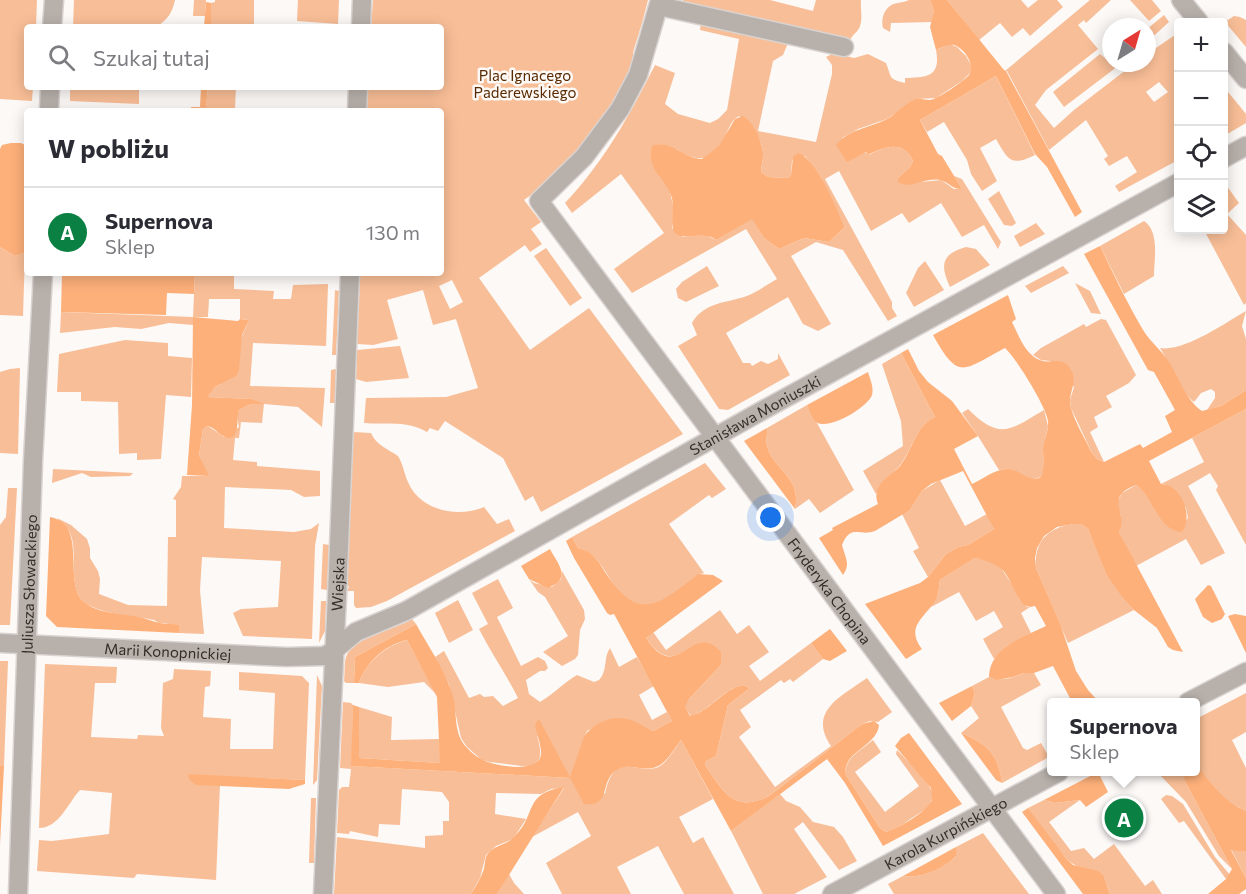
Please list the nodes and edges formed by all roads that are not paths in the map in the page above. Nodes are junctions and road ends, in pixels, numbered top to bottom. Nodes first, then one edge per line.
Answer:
1 (54, 0) edge
2 (362, 0) edge
3 (1181, 0) edge
4 (660, 3) edge
5 (1196, 18) edge
6 (52, 24) edge
7 (361, 24) edge
8 (844, 47) dead end
9 (1228, 57) edge
10 (1246, 79) edge
11 (50, 90) edge
12 (358, 90) edge
13 (49, 108) edge
14 (357, 108) edge
15 (1246, 146) edge
16 (1228, 156) edge
17 (1174, 186) edge
18 (43, 276) edge
19 (350, 276) edge
20 (716, 438) junction
21 (0, 643) edge
22 (27, 645) junction
23 (334, 651) junction
24 (1246, 672) edge
25 (1196, 698) edge
26 (1050, 776) edge
27 (991, 809) junction
28 (18, 894) edge
29 (323, 894) edge
30 (832, 894) edge
31 (1056, 894) edge

1 - 6 street
2 - 7 street
3 - 5 street
4 - 8 street
4 - 20 street, Fryderyka Chopina
9 - 10 street
11 - 13 street
12 - 14 street
15 - 16 street
17 - 20 street, Stanisława Moniuszki
18 - 22 street, Juliusza Słowackiego
19 - 23 street, Wiejska
20 - 23 street, Stanisława Moniuszki
20 - 27 street, Fryderyka Chopina
21 - 22 street, Marii Konopnickiej
22 - 23 street, Marii Konopnickiej
22 - 28 street, Juliusza Słowackiego
23 - 29 street, Wiejska
24 - 25 street
26 - 27 street, Karola Kurpińskiego
27 - 30 street, Karola Kurpińskiego
27 - 31 street, Fryderyka Chopina

